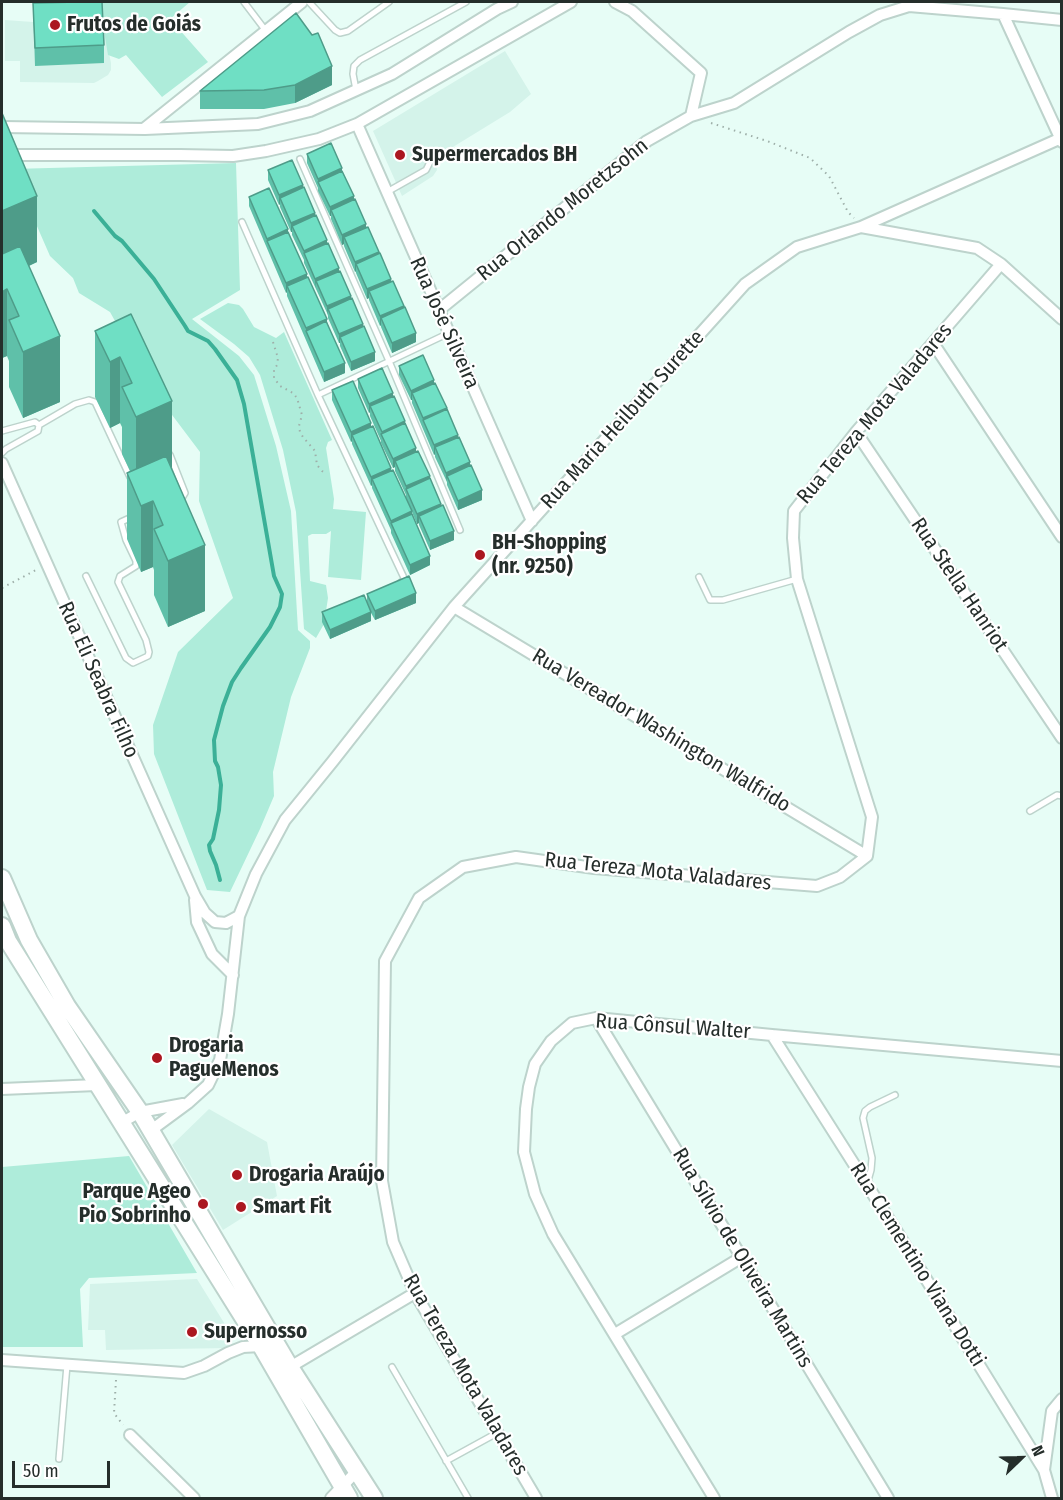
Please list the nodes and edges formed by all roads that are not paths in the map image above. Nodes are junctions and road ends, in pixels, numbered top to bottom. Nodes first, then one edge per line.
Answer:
1 (244, 2) edge
2 (302, 2) edge
3 (309, 2) edge
4 (390, 2) edge
5 (466, 2) edge
6 (512, 2) edge
7 (571, 2) edge
8 (615, 2) edge
9 (552, 7) edge
10 (1003, 14) junction
11 (1062, 21) edge
12 (266, 32) junction
13 (356, 90) junction
14 (691, 116) junction
15 (357, 124) junction
16 (2, 127) edge
17 (145, 129) junction
18 (1060, 141) edge
19 (2, 155) edge
20 (300, 159) dead end
21 (430, 162) dead end
22 (387, 192) junction
23 (242, 222) dead end
24 (861, 227) junction
25 (1001, 264) junction
26 (439, 310) junction
27 (1062, 319) edge
28 (449, 333) junction
29 (933, 343) junction
30 (389, 361) junction
31 (318, 395) junction
32 (39, 425) junction
33 (2, 431) edge
34 (856, 432) junction
35 (169, 452) dead end
36 (2, 453) edge
37 (2, 463) edge
38 (134, 485) edge
39 (175, 502) edge
40 (137, 514) edge
41 (532, 521) junction
42 (460, 531) dead end
43 (1062, 537) edge
44 (86, 576) dead end
45 (699, 577) dead end
46 (797, 579) junction
47 (394, 585) edge
48 (454, 608) junction
49 (1062, 738) edge
50 (1062, 796) edge
51 (1030, 812) dead end
52 (867, 855) junction
53 (2, 878) edge
54 (195, 896) junction
55 (239, 916) junction
56 (4, 936) edge
57 (29, 940) junction
58 (233, 975) junction
59 (596, 1018) junction
60 (772, 1035) junction
61 (1062, 1061) edge
62 (97, 1085) junction
63 (2, 1089) edge
64 (895, 1095) dead end
65 (188, 1103) junction
66 (140, 1112) junction
67 (121, 1122) junction
68 (150, 1131) junction
69 (867, 1184) junction
70 (742, 1257) junction
71 (415, 1293) junction
72 (615, 1334) junction
73 (268, 1343) junction
74 (2, 1360) edge
75 (67, 1365) junction
76 (290, 1367) junction
77 (392, 1367) dead end
78 (1062, 1399) edge
79 (497, 1433) junction
80 (130, 1435) road end
81 (59, 1459) dead end
82 (446, 1461) junction
83 (1044, 1470) junction
84 (356, 1472) junction
85 (341, 1495) edge
86 (194, 1498) edge
87 (374, 1498) edge
88 (468, 1498) edge
89 (536, 1498) edge
90 (714, 1498) edge
91 (888, 1498) edge
92 (1052, 1498) edge

1 - 12 lane
2 - 12 street
3 - 4 lane
5 - 13 lane
6 - 13 street
7 - 9 street
8 - 14 street
9 - 15 street
10 - 11 street, Rua Orlando Moretzsohn
10 - 14 street, Rua Orlando Moretzsohn
10 - 18 street
12 - 17 street
13 - 17 street
14 - 26 street, Rua Orlando Moretzsohn
15 - 19 street
15 - 22 street, Rua José Silveira
16 - 17 street
18 - 24 street
20 - 30 lane
21 - 22 lane
22 - 26 street, Rua José Silveira
23 - 31 lane
24 - 25 street, Rua Maria Heilbuth Surette
24 - 41 street, Rua Maria Heilbuth Surette
25 - 27 street, Rua Maria Heilbuth Surette
25 - 29 street, Rua Tereza Mota Valadares
26 - 28 street, Rua José Silveira
28 - 30 lane
28 - 41 street, Rua José Silveira
29 - 34 street, Rua Tereza Mota Valadares
29 - 43 street
30 - 31 lane
30 - 42 lane
31 - 47 lane
32 - 33 lane
32 - 36 lane
32 - 38 lane
34 - 46 street, Rua Tereza Mota Valadares
34 - 49 street, Rua Stella Hanriot
35 - 39 lane
37 - 54 street, Rua Eli Seabra Filho
40 - 44 lane
41 - 48 street, Rua Maria Heilbuth Surette
45 - 46 lane
46 - 52 street, Rua Tereza Mota Valadares
48 - 52 street, Rua Vereador Washington Walfrido
48 - 55 street, Rua Maria Heilbuth Surette
50 - 51 lane
52 - 71 street, Rua Tereza Mota Valadares
53 - 57 main road
54 - 55 street, Rua Eli Seabra Filho
54 - 58 street, Rua Eli Seabra Filho
55 - 58 street, Rua Maria Heilbuth Surette
56 - 57 street
56 - 62 main road
57 - 66 main road
58 - 65 street, Rua Maria Heilbuth Surette
59 - 60 street, Rua Cônsul Walter
59 - 70 street, Rua Sílvio de Oliveira Martins
59 - 72 street, Rua Cônsul Walter
60 - 61 street, Rua Cônsul Walter
60 - 69 street, Rua Clementino Viana Dotti
62 - 63 street
62 - 67 main road
64 - 69 lane
65 - 66 street
65 - 68 street, Rua Maria Heilbuth Surette
66 - 67 street
66 - 68 main road
67 - 73 main road
68 - 73 main road
69 - 83 street, Rua Clementino Viana Dotti
70 - 72 street
70 - 91 street, Rua Sílvio de Oliveira Martins
71 - 76 street
71 - 79 street, Rua Tereza Mota Valadares
72 - 90 street, Rua Cônsul Walter
73 - 75 street
73 - 76 main road
73 - 85 main road
74 - 75 street
75 - 81 lane
76 - 84 main road
77 - 82 lane
78 - 83 street
79 - 82 lane
79 - 89 street, Rua Tereza Mota Valadares
80 - 86 street
82 - 88 lane
83 - 92 street, Rua Clementino Viana Dotti
84 - 85 street
84 - 87 main road

